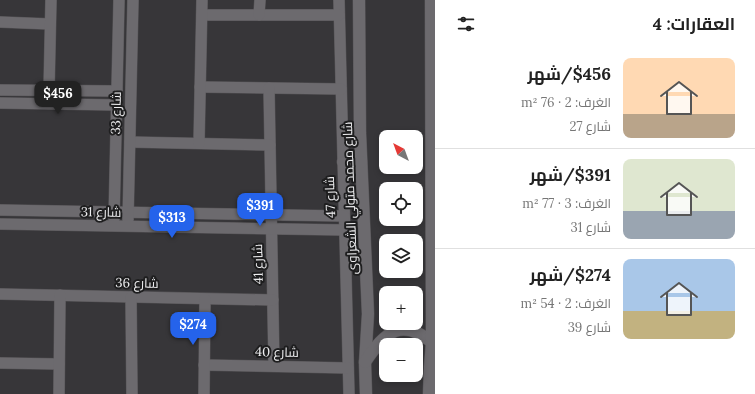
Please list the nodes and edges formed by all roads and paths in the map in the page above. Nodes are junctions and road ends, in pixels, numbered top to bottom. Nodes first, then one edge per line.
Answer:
1 (51, 0) edge
2 (119, 0) edge
3 (133, 0) edge
4 (202, 0) edge
5 (260, 0) edge
6 (339, 0) edge
7 (359, 0) edge
8 (431, 0) edge
9 (339, 14) junction
10 (202, 15) junction
11 (259, 15) junction
12 (0, 22) edge
13 (50, 24) junction
14 (200, 87) junction
15 (269, 88) junction
16 (341, 89) junction
17 (0, 90) edge
18 (49, 90) junction
19 (117, 91) junction
20 (0, 103) edge
21 (116, 105) junction
22 (434, 127) edge
23 (130, 142) junction
24 (199, 143) junction
25 (270, 145) junction
26 (343, 162) junction
27 (361, 162) junction
28 (0, 210) edge
29 (114, 212) junction
30 (128, 212) junction
31 (271, 215) junction
32 (344, 216) junction
33 (0, 224) edge
34 (113, 226) junction
35 (128, 226) junction
36 (271, 229) junction
37 (345, 230) junction
38 (0, 294) edge
39 (60, 295) junction
40 (131, 297) junction
41 (205, 299) junction
42 (273, 300) junction
43 (434, 344) edge
44 (0, 363) edge
45 (365, 363) junction
46 (59, 364) junction
47 (204, 365) junction
48 (274, 366) junction
49 (348, 368) junction
50 (59, 394) edge
51 (132, 394) edge
52 (204, 394) edge
53 (349, 394) edge
54 (366, 394) edge
55 (429, 394) edge

1 - 13 street
2 - 19 street, شارع 33
3 - 23 street, شارع 33
4 - 10 street
5 - 11 street
6 - 9 street, شارع 47
7 - 27 street, شارع محمد متولي الشعراوى
8 - 22 street
9 - 11 street
9 - 16 street, شارع 47
10 - 11 street
10 - 14 street
12 - 13 street
13 - 18 street
14 - 15 street
14 - 24 street
15 - 16 street
15 - 25 street, شارع 41
16 - 26 street, شارع 47
17 - 18 street
18 - 19 street
19 - 21 street, شارع 33
20 - 21 street
21 - 29 street, شارع 33
22 - 43 street
23 - 24 street
23 - 30 street, شارع 33
24 - 25 street
25 - 31 street, شارع 41
26 - 27 street
26 - 32 street, شارع 47
27 - 45 street, شارع محمد متولي الشعراوى
28 - 29 street, شارع 31
29 - 30 street, شارع 31
29 - 34 street, شارع 33
30 - 31 street, شارع 31
30 - 35 street, شارع 33
31 - 32 street, شارع 31
31 - 36 street, شارع 41
32 - 37 street, شارع 47
33 - 34 street, شارع 31
34 - 35 street, شارع 31
35 - 36 street, شارع 31
36 - 37 street, شارع 31
36 - 42 street, شارع 41
37 - 49 street, شارع 47
38 - 39 street, شارع 36
39 - 40 street, شارع 36
39 - 46 street
40 - 41 street, شارع 36
40 - 51 street
41 - 42 street, شارع 36
41 - 47 street
42 - 48 street, شارع 41
43 - 45 street
43 - 55 street
44 - 46 street
45 - 54 street, شارع محمد متولي الشعراوى
46 - 50 street
47 - 48 street, شارع 40
47 - 52 street
48 - 49 street, شارع 40
49 - 53 street, شارع 47

